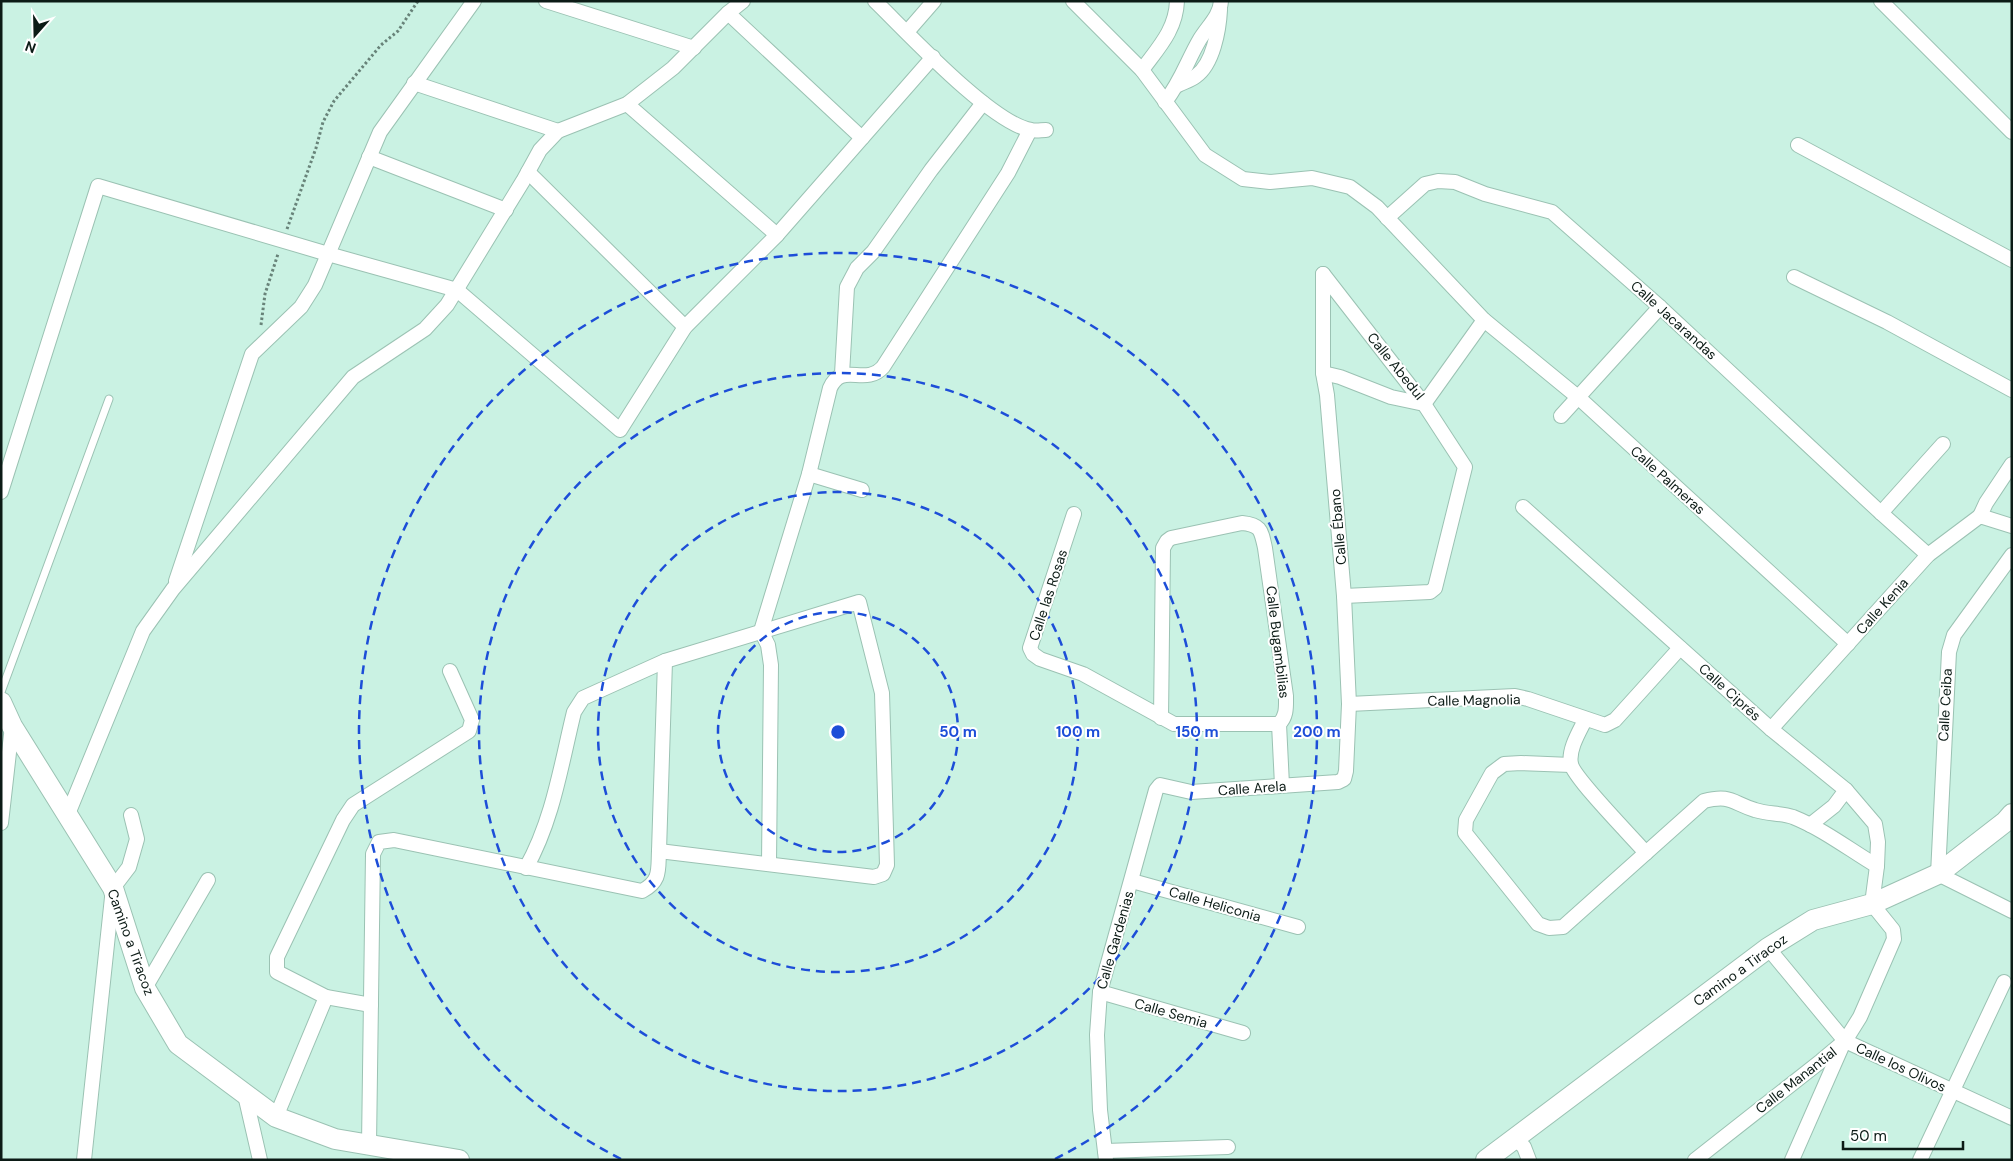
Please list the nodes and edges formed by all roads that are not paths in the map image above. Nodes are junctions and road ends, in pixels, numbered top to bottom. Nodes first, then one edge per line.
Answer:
1 (474, 1) edge
2 (546, 1) edge
3 (744, 1) edge
4 (875, 1) edge
5 (934, 1) edge
6 (1073, 1) edge
7 (1177, 1) edge
8 (1881, 1) edge
9 (1221, 6) edge
10 (728, 13) junction
11 (907, 32) junction
12 (694, 48) junction
13 (933, 57) junction
14 (1142, 70) junction
15 (414, 83) junction
16 (1165, 102) junction
17 (982, 103) junction
18 (627, 104) junction
19 (1030, 130) junction
20 (1046, 130) dead end
21 (558, 131) junction
22 (2012, 132) edge
23 (862, 138) junction
24 (1798, 145) dead end
25 (369, 157) junction
26 (528, 172) junction
27 (506, 210) junction
28 (1387, 218) junction
29 (776, 235) junction
30 (328, 254) junction
31 (2012, 260) edge
32 (1323, 274) joint
33 (1794, 278) dead end
34 (456, 290) junction
35 (1660, 307) junction
36 (1484, 320) junction
37 (685, 328) junction
38 (1323, 373) junction
39 (842, 374) junction
40 (2012, 390) edge
41 (1579, 398) junction
42 (109, 399) dead end
43 (1424, 404) junction
44 (1561, 416) dead end
45 (1943, 444) dead end
46 (2012, 464) edge
47 (809, 474) junction
48 (862, 490) dead end
49 (1, 492) edge
50 (1523, 507) dead end
51 (1881, 513) junction
52 (1074, 514) dead end
53 (1980, 516) junction
54 (2012, 526) edge
55 (1928, 555) junction
56 (2012, 555) edge
57 (173, 589) junction
58 (1344, 596) junction
59 (761, 631) junction
60 (1848, 644) junction
61 (1680, 648) junction
62 (664, 661) junction
63 (450, 671) dead end
64 (1, 692) edge
65 (1, 702) edge
66 (1349, 704) junction
67 (1161, 718) junction
68 (1585, 720) junction
69 (1279, 724) junction
70 (12, 726) junction
71 (1771, 729) junction
72 (1571, 765) junction
73 (1344, 779) joint
74 (1160, 785) joint
75 (1282, 785) junction
76 (1846, 790) junction
77 (68, 814) junction
78 (2012, 814) edge
79 (131, 815) dead end
80 (1, 823) edge
81 (1810, 825) junction
82 (659, 851) junction
83 (1646, 853) junction
84 (769, 864) junction
85 (1877, 866) junction
86 (526, 868) junction
87 (1938, 874) junction
88 (208, 880) dead end
89 (1132, 881) junction
90 (113, 888) junction
91 (2012, 896) edge
92 (1872, 904) junction
93 (2006, 908) edge
94 (1298, 927) dead end
95 (1768, 948) junction
96 (2004, 982) dead end
97 (145, 988) junction
98 (1100, 992) junction
99 (326, 997) junction
100 (371, 1005) junction
101 (1242, 1033) dead end
102 (1845, 1040) junction
103 (1952, 1091) junction
104 (245, 1095) junction
105 (276, 1116) junction
106 (2012, 1118) edge
107 (1515, 1138) junction
108 (369, 1145) junction
109 (1228, 1147) dead end
110 (1106, 1155) edge
111 (84, 1160) edge
112 (260, 1160) edge
113 (459, 1160) edge
114 (1486, 1160) edge
115 (1529, 1160) edge
116 (1695, 1160) edge
117 (1792, 1160) edge
118 (1920, 1160) edge

1 - 15 street
2 - 12 street
3 - 10 street
4 - 11 street
5 - 11 street
6 - 14 street, Calle Palmeras
7 - 14 street
8 - 22 street
9 - 16 street
10 - 12 street
10 - 23 street
11 - 13 street
12 - 18 street
13 - 17 street
13 - 23 street
14 - 16 street, Calle Palmeras
15 - 21 street
15 - 25 street
16 - 28 street, Calle Palmeras
17 - 19 street
17 - 39 street
18 - 21 street
18 - 29 street
19 - 20 street
19 - 39 street
21 - 26 street
23 - 29 street
24 - 31 street
25 - 27 street
25 - 30 street
26 - 27 street
26 - 37 street
27 - 34 street
28 - 35 street, Calle Jacarandas
28 - 36 street, Calle Palmeras
29 - 37 street
30 - 34 street
30 - 49 street
30 - 57 street
32 - 38 street, Calle Ébano
32 - 43 street, Calle Abedul
33 - 40 street
34 - 37 street
34 - 57 street
35 - 41 street
35 - 51 street, Calle Jacarandas
36 - 41 street, Calle Palmeras
36 - 43 street, Calle Abedul
38 - 43 street
38 - 58 street, Calle Ébano
39 - 47 street
41 - 44 street
41 - 60 street, Calle Palmeras
42 - 64 lane
43 - 58 street
45 - 51 street
46 - 53 street
47 - 48 street
47 - 59 street
50 - 61 street, Calle Ciprés
51 - 55 street, Calle Jacarandas
52 - 67 street, Calle las Rosas
53 - 54 street
53 - 55 street, Calle Kenia
55 - 60 street, Calle Kenia
56 - 87 street, Calle Ceiba
57 - 77 street
58 - 66 street, Calle Ébano
59 - 62 street
59 - 84 street
59 - 84 street
60 - 71 street, Calle Kenia
61 - 68 street, Calle Magnolia
61 - 71 street, Calle Ciprés
62 - 82 street
62 - 86 street
63 - 99 street
65 - 70 street, Camino a Tiracoz
66 - 68 street, Calle Magnolia
66 - 73 street, Calle Ébano
67 - 69 street, Calle las Rosas
67 - 69 street, Calle Bugambilias
68 - 72 street
69 - 75 street, Calle Bugambilias
70 - 77 street, Camino a Tiracoz
70 - 80 street
71 - 76 street, Calle Ciprés
72 - 83 street
72 - 83 street
73 - 75 street, Calle Arela
74 - 75 street, Calle Arela
74 - 89 street, Calle Gardenias
76 - 81 street
76 - 85 street, Calle Ciprés
77 - 90 street, Camino a Tiracoz
78 - 87 street, Camino a Tiracoz
79 - 90 street
81 - 83 street
81 - 85 street
82 - 84 street
82 - 86 street
85 - 92 street, Calle Ciprés
86 - 100 street
87 - 92 street, Camino a Tiracoz
87 - 93 street
88 - 97 street
89 - 94 street, Calle Heliconia
89 - 98 street, Calle Gardenias
90 - 97 street, Camino a Tiracoz
90 - 111 street
91 - 93 street
92 - 95 street, Camino a Tiracoz
92 - 102 street, Calle Manantial
95 - 102 street, Calle los Olivos
95 - 107 street, Camino a Tiracoz
96 - 103 street
97 - 104 street, Camino a Tiracoz
98 - 101 street, Calle Semia
98 - 110 street, Calle Gardenias
99 - 100 street
99 - 105 street
100 - 108 street
102 - 103 street, Calle los Olivos
102 - 116 street, Calle Manantial
102 - 117 street
103 - 106 street, Calle los Olivos
103 - 118 street
104 - 105 street, Camino a Tiracoz
104 - 112 street
105 - 108 street, Camino a Tiracoz
107 - 114 street, Camino a Tiracoz
107 - 115 street
108 - 113 street, Camino a Tiracoz
109 - 110 street

